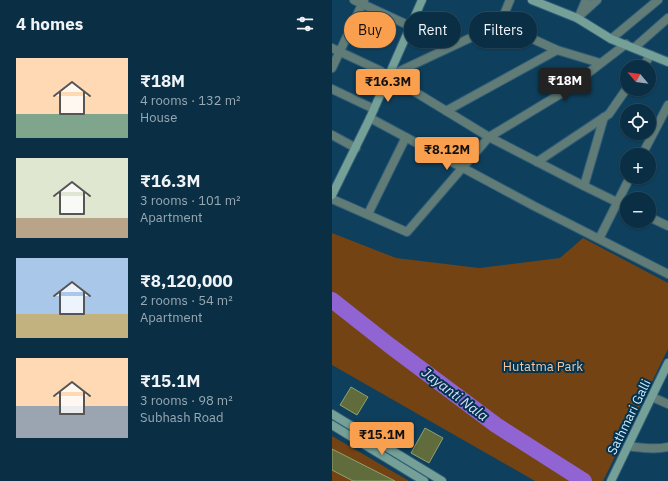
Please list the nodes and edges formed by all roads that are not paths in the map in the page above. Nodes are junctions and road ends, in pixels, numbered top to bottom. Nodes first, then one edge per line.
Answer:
1 (354, 0) edge
2 (422, 0) edge
3 (510, 0) edge
4 (532, 0) edge
5 (586, 0) edge
6 (597, 0) edge
7 (658, 0) edge
8 (363, 2) edge
9 (546, 3) edge
10 (416, 12) edge
11 (505, 12) edge
12 (578, 18) junction
13 (668, 18) edge
14 (404, 23) edge
15 (469, 38) edge
16 (611, 38) junction
17 (404, 40) edge
18 (537, 41) edge
19 (626, 44) junction
20 (634, 48) junction
21 (336, 50) edge
22 (557, 50) junction
23 (651, 55) junction
24 (647, 60) edge
25 (668, 62) edge
26 (600, 63) junction
27 (332, 68) edge
28 (388, 76) junction
29 (332, 89) edge
30 (621, 96) edge
31 (668, 105) edge
32 (374, 110) junction
33 (446, 111) junction
34 (604, 117) junction
35 (370, 118) junction
36 (332, 135) edge
37 (406, 137) junction
38 (489, 137) junction
39 (356, 148) junction
40 (646, 148) edge
41 (537, 162) junction
42 (463, 168) junction
43 (626, 184) edge
44 (584, 186) junction
45 (332, 195) edge
46 (332, 199) edge
47 (617, 202) junction
48 (620, 204) edge
49 (368, 214) junction
50 (656, 220) edge
51 (668, 226) edge
52 (599, 239) junction
53 (668, 274) edge
54 (668, 364) edge
55 (652, 396) junction
56 (668, 404) edge
57 (332, 414) edge
58 (332, 425) edge
59 (628, 446) junction
60 (668, 447) edge
61 (424, 481) edge
62 (442, 481) edge
63 (611, 481) edge

1 - 8 street
2 - 10 street
3 - 11 street
4 - 9 street
5 - 12 street
6 - 12 street
7 - 16 street
8 - 14 street
8 - 21 street
9 - 12 street
12 - 16 street
13 - 20 street
15 - 28 street
16 - 19 street
17 - 28 street
18 - 22 street
19 - 20 street
19 - 26 street
20 - 23 street
21 - 27 street
21 - 28 street
22 - 26 street
22 - 33 street
23 - 24 street
23 - 25 street
26 - 38 street
28 - 32 street
28 - 33 street
29 - 32 street
30 - 34 street
31 - 40 street
32 - 35 street
33 - 38 street
34 - 41 street
34 - 44 street
35 - 37 street
35 - 39 street
36 - 39 street
37 - 42 street
37 - 49 street
38 - 41 street
38 - 42 street
39 - 45 street
41 - 44 street
42 - 49 street
42 - 52 street
43 - 47 street
44 - 47 street
46 - 49 street
47 - 48 street
47 - 52 street
50 - 51 street
52 - 53 street
54 - 55 street, Sathmari Galli
55 - 56 street
55 - 59 street, Sathmari Galli
57 - 62 street
58 - 61 street
59 - 60 street
59 - 63 street, Sathmari Galli

